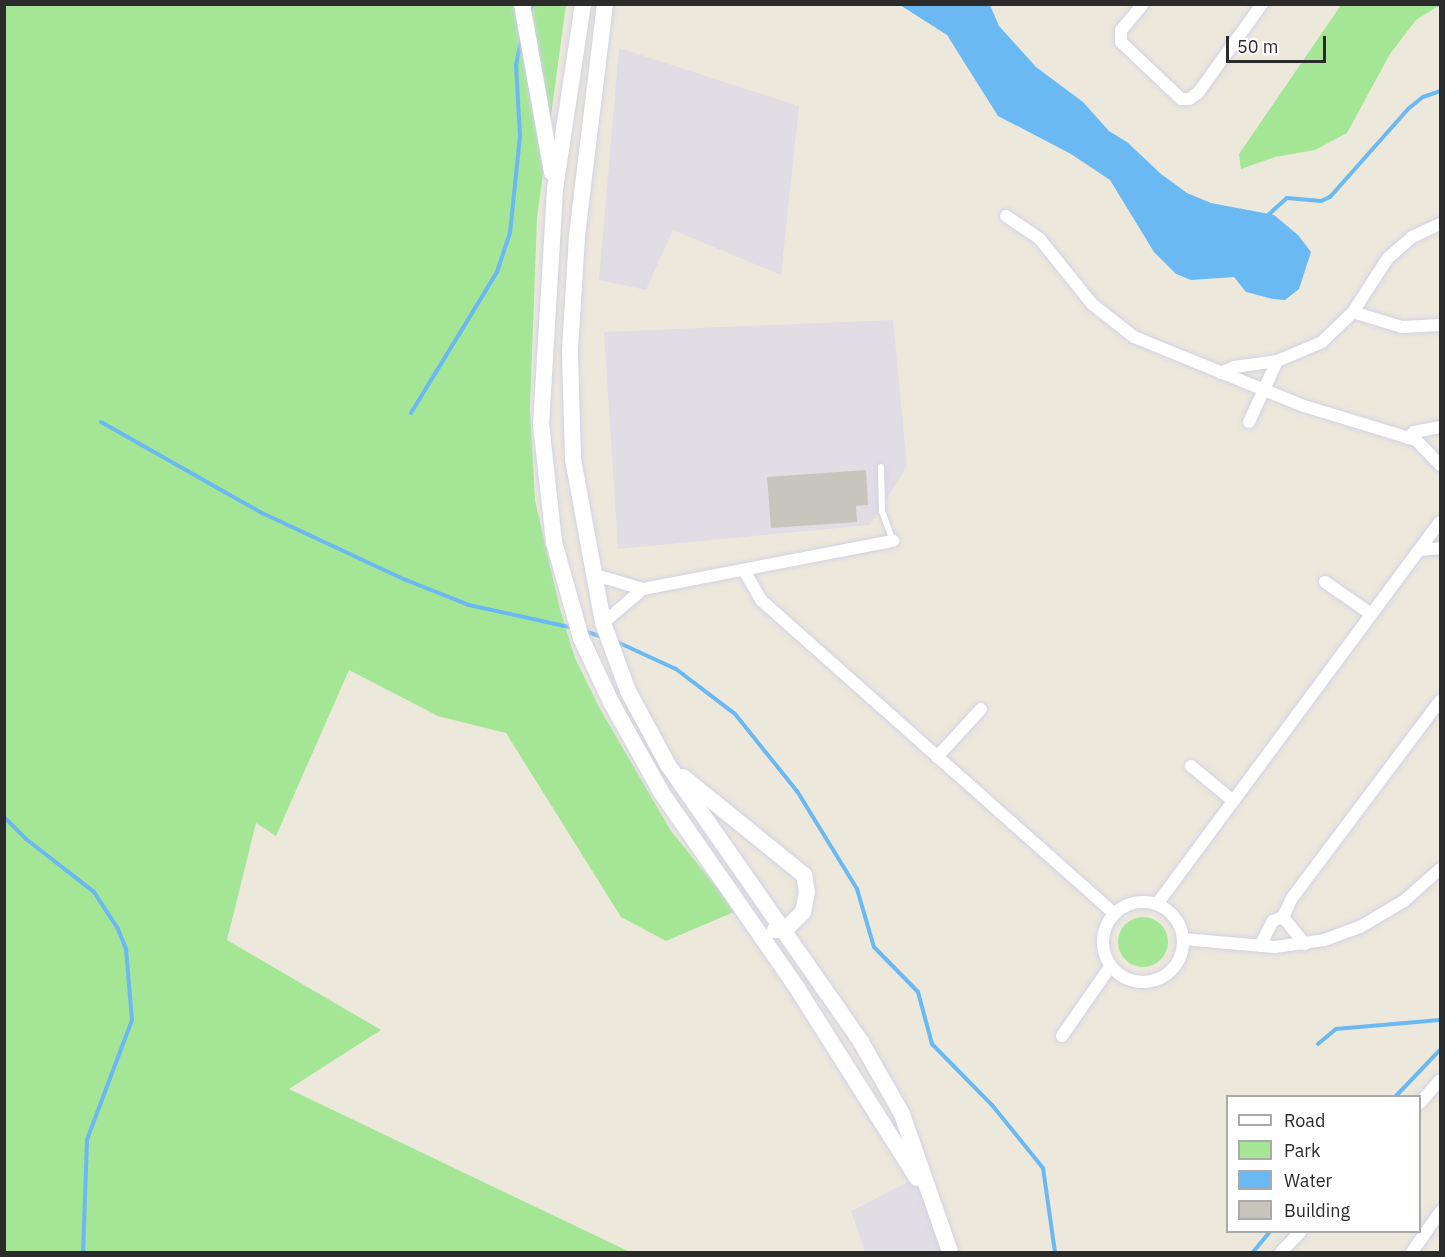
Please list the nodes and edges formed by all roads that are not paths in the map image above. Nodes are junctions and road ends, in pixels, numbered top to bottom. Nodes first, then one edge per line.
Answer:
1 (522, 4) edge
2 (583, 4) edge
3 (599, 4) edge
4 (604, 4) edge
5 (1143, 4) edge
6 (1262, 4) edge
7 (594, 90) junction
8 (555, 190) junction
9 (1006, 216) dead end
10 (1440, 224) edge
11 (1353, 312) junction
12 (1440, 325) edge
13 (1277, 361) junction
14 (1221, 373) junction
15 (1264, 391) junction
16 (1249, 422) dead end
17 (1440, 427) edge
18 (1408, 438) junction
19 (1440, 460) edge
20 (881, 467) dead end
21 (1440, 522) edge
22 (893, 541) joint
23 (1440, 548) edge
24 (1419, 550) junction
25 (745, 572) junction
26 (592, 574) junction
27 (1324, 582) dead end
28 (643, 589) junction
29 (1371, 614) junction
30 (603, 623) junction
31 (1440, 701) edge
32 (981, 709) dead end
33 (938, 757) junction
34 (668, 765) junction
35 (1191, 766) dead end
36 (1232, 800) junction
37 (711, 865) junction
38 (1440, 869) edge
39 (1157, 904) junction
40 (1114, 913) junction
41 (1283, 917) junction
42 (785, 930) junction
43 (1183, 939) junction
44 (1305, 944) junction
45 (1260, 946) junction
46 (1110, 966) junction
47 (1062, 1036) dead end
48 (1440, 1080) edge
49 (1421, 1101) edge
50 (1440, 1212) edge
51 (941, 1218) junction
52 (1299, 1233) edge
53 (950, 1252) edge
54 (1281, 1252) edge
55 (1412, 1252) edge

1 - 8 main road
2 - 8 main road
3 - 7 main road
4 - 7 main road
5 - 6 street
7 - 26 main road
8 - 37 main road
9 - 14 street
10 - 11 street
11 - 12 street
11 - 13 street
13 - 14 street
13 - 15 street
14 - 15 street
15 - 16 street
15 - 18 street
17 - 18 street
18 - 19 street
20 - 22 lane
21 - 24 street
22 - 25 street
23 - 24 street
24 - 29 street
25 - 28 street
25 - 33 street
26 - 28 street
26 - 30 main road
27 - 29 street
28 - 30 street
29 - 36 street
30 - 34 main road
31 - 41 street
32 - 33 street
33 - 40 street
34 - 42 main road
34 - 42 main road
35 - 36 street
36 - 39 street
37 - 42 main road
37 - 51 main road
38 - 44 street
39 - 40 street
39 - 43 street
40 - 46 street
41 - 44 street
41 - 45 street
42 - 51 main road
43 - 45 street
43 - 46 street
44 - 45 street
46 - 47 street
48 - 49 street
50 - 55 street
51 - 53 main road
52 - 54 street

